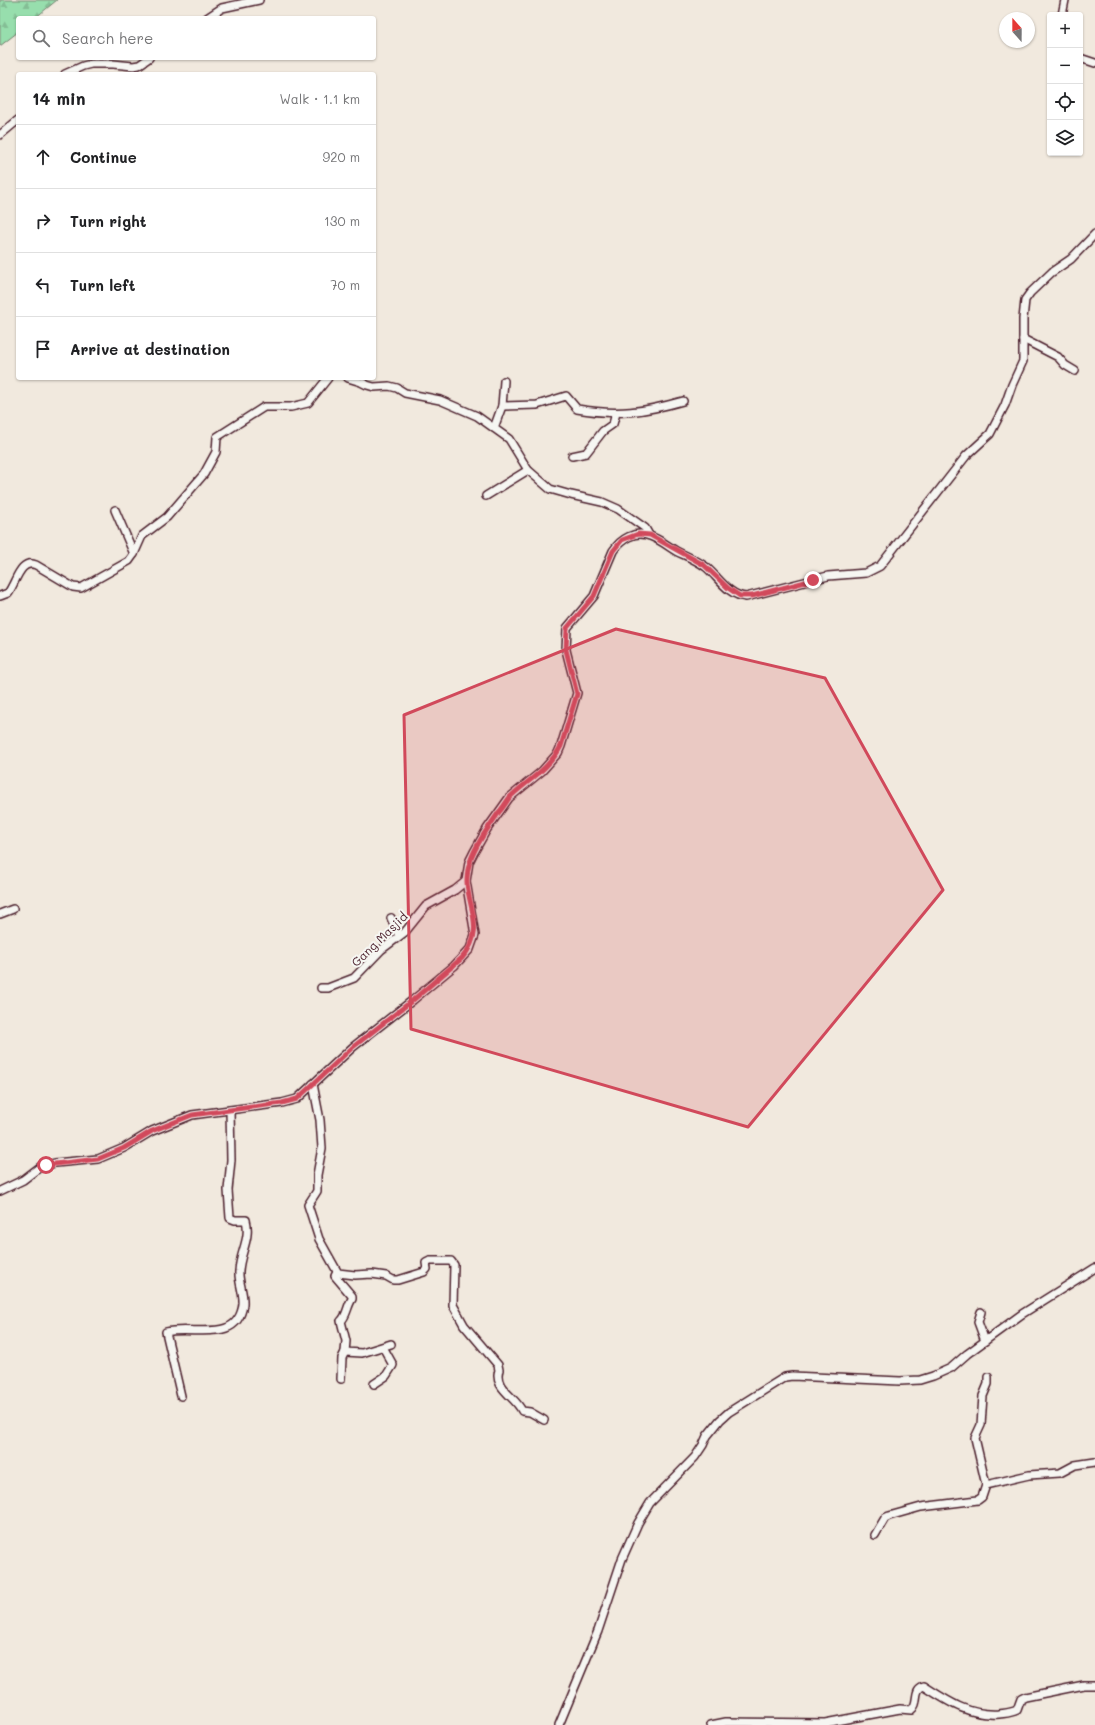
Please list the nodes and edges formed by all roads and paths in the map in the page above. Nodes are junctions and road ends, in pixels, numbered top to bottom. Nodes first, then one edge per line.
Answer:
1 (259, 0) edge
2 (1065, 0) edge
3 (1063, 12) edge
4 (210, 16) edge
5 (1083, 59) edge
6 (146, 60) edge
7 (1095, 63) edge
8 (70, 72) edge
9 (16, 122) edge
10 (0, 135) edge
11 (1095, 234) edge
12 (1023, 339) junction
13 (1075, 371) dead end
14 (326, 380) edge
15 (354, 380) edge
16 (504, 381) dead end
17 (683, 401) dead end
18 (502, 406) junction
19 (616, 413) junction
20 (494, 428) junction
21 (572, 456) dead end
22 (528, 470) junction
23 (486, 496) dead end
24 (115, 510) dead end
25 (650, 535) junction
26 (134, 554) junction
27 (0, 596) edge
28 (466, 881) junction
29 (13, 909) dead end
30 (0, 914) edge
31 (391, 918) dead end
32 (399, 936) junction
33 (321, 988) dead end
34 (313, 1084) junction
35 (230, 1110) junction
36 (0, 1191) edge
37 (1095, 1268) edge
38 (337, 1272) junction
39 (981, 1312) dead end
40 (985, 1341) junction
41 (391, 1344) dead end
42 (383, 1347) junction
43 (345, 1352) junction
44 (988, 1377) dead end
45 (341, 1379) dead end
46 (374, 1384) dead end
47 (181, 1396) dead end
48 (544, 1420) dead end
49 (1095, 1462) edge
50 (986, 1485) junction
51 (875, 1535) dead end
52 (1095, 1685) edge
53 (559, 1725) edge
54 (711, 1725) edge

1 - 4 street
2 - 3 street
5 - 7 street
6 - 8 street
9 - 10 street
11 - 12 street
12 - 13 street
12 - 25 street
14 - 26 street
15 - 20 street
16 - 18 street
17 - 19 street
18 - 19 street
18 - 20 street
19 - 21 street
20 - 22 street
22 - 23 street
22 - 25 street
24 - 26 street
25 - 28 street
26 - 27 street
28 - 32 street, Gang Masjid
28 - 34 street
29 - 30 street
31 - 32 street
32 - 33 street, Gang Masjid
34 - 35 street
34 - 38 street
35 - 36 street
35 - 47 street
37 - 40 street
38 - 43 street
38 - 48 street
39 - 40 street
40 - 53 street
41 - 42 street
42 - 43 street
42 - 46 street
43 - 45 street
44 - 50 street
49 - 50 street
50 - 51 street
52 - 54 street

